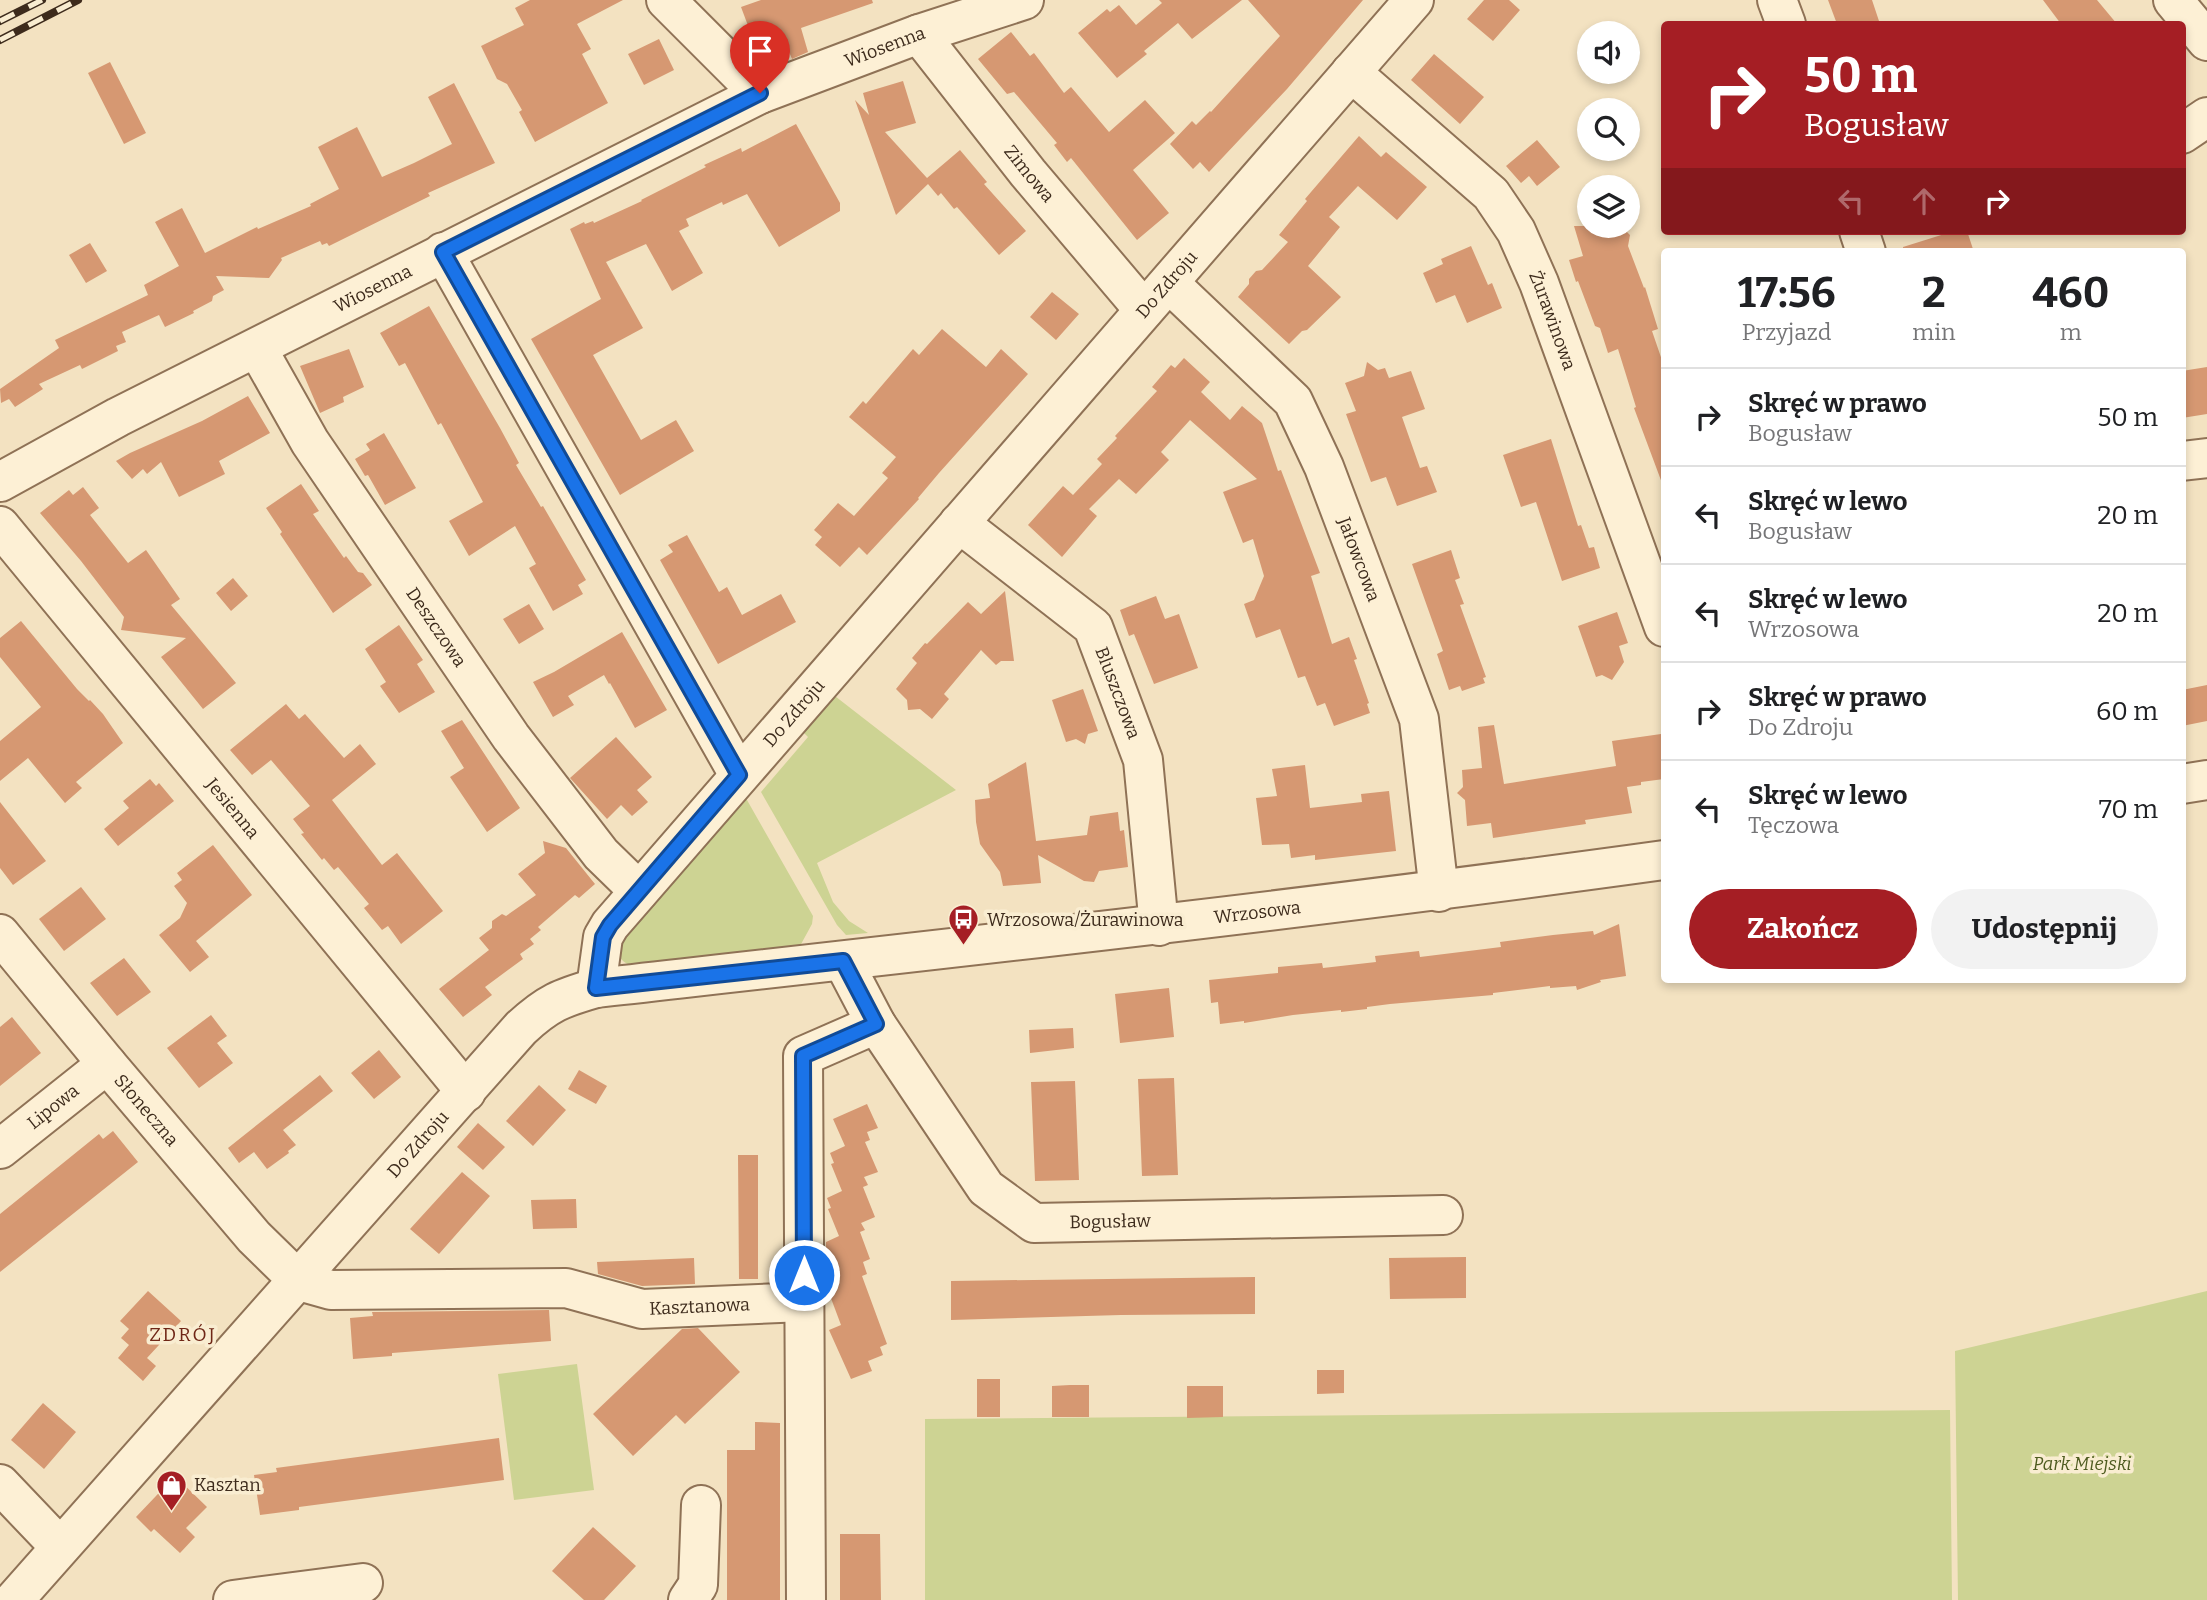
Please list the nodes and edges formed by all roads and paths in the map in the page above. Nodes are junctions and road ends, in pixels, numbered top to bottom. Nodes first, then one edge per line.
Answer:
1 (666, 0) edge
2 (1024, 0) edge
3 (1777, 0) edge
4 (2173, 0) edge
5 (1404, 4) edge
6 (1785, 21) edge
7 (919, 34) junction
8 (2207, 41) edge
9 (1351, 72) junction
10 (760, 93) junction
11 (2207, 117) edge
12 (2186, 131) edge
13 (443, 252) junction
14 (1157, 296) junction
15 (257, 348) junction
16 (2207, 457) edge
17 (2186, 460) edge
18 (0, 482) edge
19 (959, 523) junction
20 (0, 526) edge
21 (1661, 620) edge
22 (739, 775) junction
23 (2207, 780) edge
24 (2186, 783) edge
25 (1661, 860) edge
26 (639, 891) junction
27 (1438, 891) junction
28 (1159, 926) junction
29 (0, 934) edge
30 (843, 961) junction
31 (596, 988) junction
32 (876, 1024) junction
33 (107, 1064) junction
34 (466, 1092) junction
35 (0, 1149) edge
36 (1443, 1215) dead end
37 (299, 1281) junction
38 (804, 1302) junction
39 (0, 1484) edge
40 (701, 1505) dead end
41 (60, 1547) junction
42 (363, 1583) dead end
43 (14, 1600) edge
44 (233, 1600) edge
45 (688, 1600) edge
46 (806, 1600) edge

1 - 10 street
2 - 7 street, Wiosenna
3 - 6 street
4 - 8 street
5 - 9 street, Do Zdroju
7 - 10 street, Wiosenna
7 - 14 street, Zimowa
9 - 14 street, Do Zdroju
9 - 21 street, Żurawinowa
10 - 13 street, Wiosenna
11 - 12 street
13 - 15 street, Wiosenna
13 - 22 street
14 - 19 street, Do Zdroju
14 - 27 street, Jałowcowa
15 - 18 street, Wiosenna
15 - 26 street, Deszczowa
16 - 17 street
19 - 22 street, Do Zdroju
19 - 28 street, Bluszczowa
20 - 34 street, Jesienna
22 - 26 street, Do Zdroju
23 - 24 street
25 - 27 street, Wrzosowa
26 - 31 street, Do Zdroju
27 - 28 street, Wrzosowa
28 - 30 street, Wrzosowa
29 - 33 street, Słoneczna
30 - 31 street, Wrzosowa
30 - 32 street, Bogusław
31 - 34 street, Do Zdroju
32 - 36 street, Bogusław
32 - 38 street
33 - 35 street, Lipowa
33 - 37 street, Słoneczna
34 - 37 street, Do Zdroju
37 - 38 street, Kasztanowa
37 - 41 street, Do Zdroju
38 - 46 street
39 - 41 street
40 - 45 street
41 - 43 street, Do Zdroju
42 - 44 street

